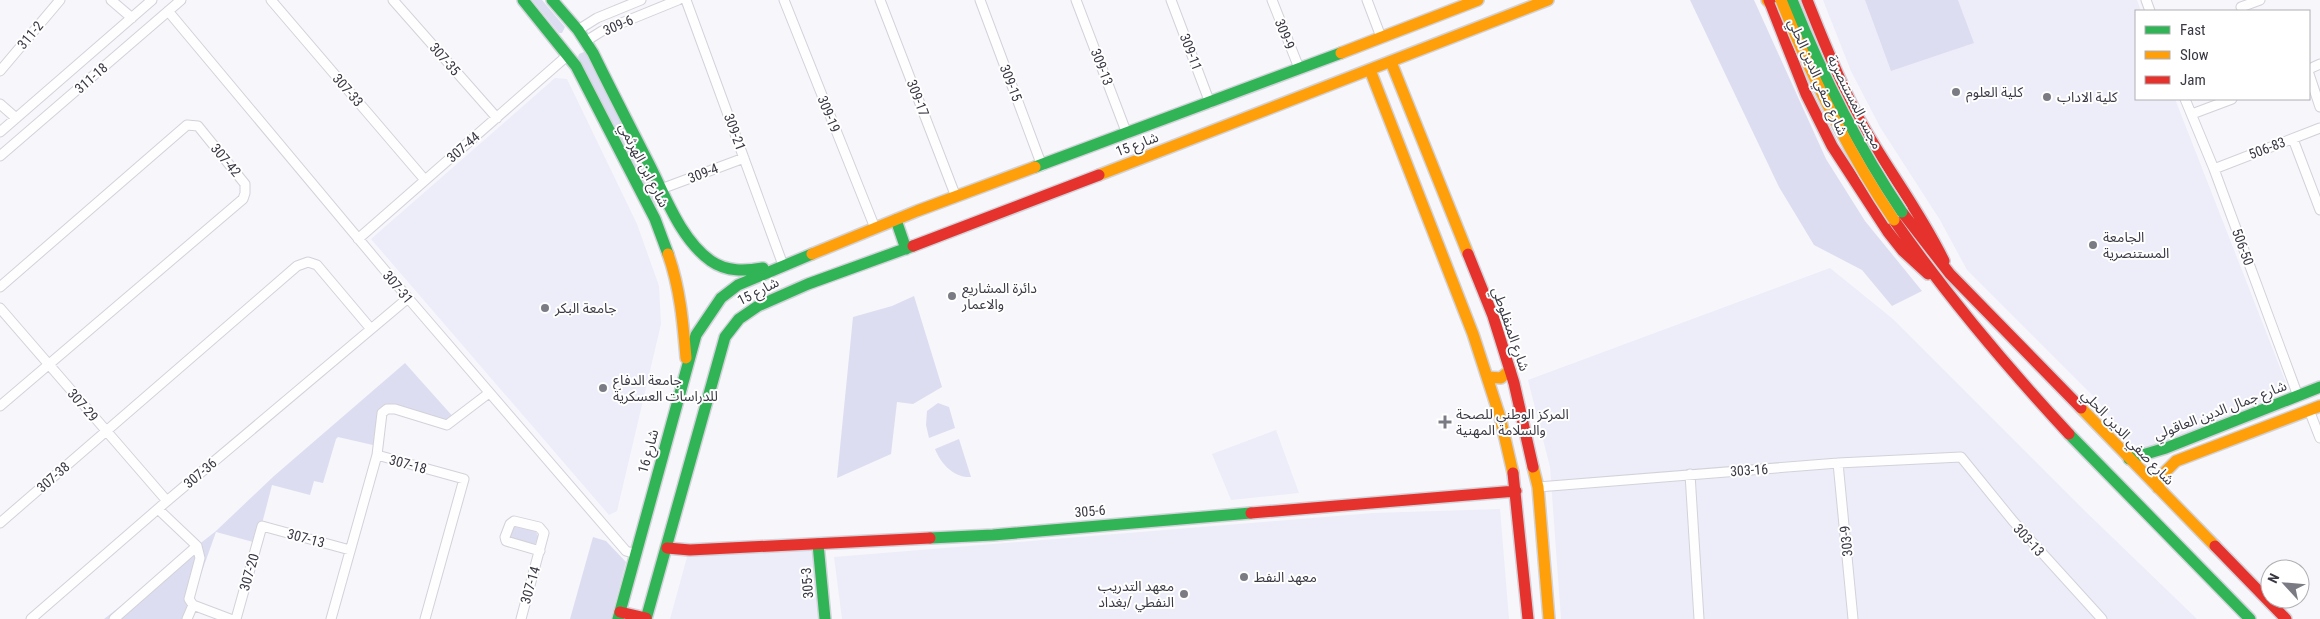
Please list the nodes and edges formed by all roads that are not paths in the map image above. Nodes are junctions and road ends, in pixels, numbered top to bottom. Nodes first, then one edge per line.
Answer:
1 (60, 0) edge
2 (111, 0) edge
3 (152, 0) edge
4 (181, 0) edge
5 (270, 0) edge
6 (393, 0) edge
7 (522, 0) edge
8 (552, 0) edge
9 (641, 0) edge
10 (678, 0) edge
11 (686, 0) edge
12 (784, 0) edge
13 (880, 0) edge
14 (980, 0) edge
15 (1076, 0) edge
16 (1171, 0) edge
17 (1272, 0) edge
18 (1367, 0) edge
19 (1548, 0) edge
20 (1792, 0) edge
21 (1807, 0) edge
22 (2260, 0) edge
23 (1472, 1) edge
24 (1772, 1) edge
25 (2240, 6) edge
26 (168, 11) junction
27 (132, 18) junction
28 (578, 30) junction
29 (1381, 37) junction
30 (586, 41) junction
31 (560, 45) junction
32 (568, 55) junction
33 (1391, 62) junction
34 (1299, 68) junction
35 (1370, 70) junction
36 (0, 71) edge
37 (2310, 77) edge
38 (2185, 100) edge
39 (2229, 100) edge
40 (1210, 103) junction
41 (0, 104) edge
42 (2320, 107) edge
43 (2192, 114) junction
44 (16, 118) junction
45 (497, 118) junction
46 (2320, 128) edge
47 (0, 132) edge
48 (633, 132) junction
49 (1127, 134) junction
50 (2293, 138) junction
51 (614, 140) junction
52 (0, 156) edge
53 (744, 158) junction
54 (1042, 166) junction
55 (2214, 169) junction
56 (425, 180) junction
57 (662, 189) junction
58 (1442, 191) junction
59 (956, 197) junction
60 (1421, 200) junction
61 (2320, 208) edge
62 (672, 210) junction
63 (1898, 216) junction
64 (655, 219) junction
65 (896, 220) junction
66 (875, 228) junction
67 (358, 239) junction
68 (906, 249) junction
69 (783, 265) junction
70 (1950, 274) junction
71 (1936, 280) junction
72 (0, 287) edge
73 (408, 298) junction
74 (721, 298) joint
75 (0, 308) edge
76 (371, 329) junction
77 (48, 364) junction
78 (687, 366) junction
79 (1510, 370) junction
80 (1488, 378) junction
81 (2320, 387) edge
82 (489, 393) junction
83 (1516, 393) junction
84 (2298, 396) junction
85 (1494, 397) junction
86 (0, 406) edge
87 (2315, 408) edge
88 (2227, 424) junction
89 (106, 431) junction
90 (2198, 435) junction
91 (2320, 438) edge
92 (2234, 439) junction
93 (2205, 450) junction
94 (377, 455) junction
95 (1961, 457) joint
96 (2129, 459) junction
97 (1838, 463) junction
98 (1690, 474) junction
99 (1538, 487) junction
100 (2158, 488) junction
101 (1516, 491) junction
102 (167, 501) junction
103 (158, 509) junction
104 (0, 523) edge
105 (262, 526) joint
106 (818, 544) junction
107 (197, 546) junction
108 (667, 548) junction
109 (350, 550) junction
110 (540, 551) junction
111 (636, 554) junction
112 (1546, 580) junction
113 (1525, 582) junction
114 (193, 606) junction
115 (619, 615) edge
116 (646, 618) edge
117 (2282, 618) edge
118 (31, 619) edge
119 (114, 619) edge
120 (187, 619) edge
121 (230, 619) edge
122 (236, 619) edge
123 (331, 619) edge
124 (425, 619) edge
125 (521, 619) edge
126 (825, 619) edge
127 (1528, 619) edge
128 (1549, 619) edge
129 (1699, 619) edge
130 (1853, 619) edge
131 (2102, 619) edge
132 (2250, 619) edge

1 - 36 street, 311-2
2 - 27 street
3 - 27 street, 311-18
4 - 26 street, 311-18
5 - 56 street, 307-33
6 - 45 street, 307-35
7 - 31 main road, شارع ابن الهرثمي
8 - 28 main road, شارع ابن الهرثمي
9 - 28 street, 309-6
10 - 30 street, 309-6
11 - 53 street, 309-21
12 - 66 street, 309-19
13 - 59 street, 309-17
14 - 54 street, 309-15
15 - 49 street, 309-13
16 - 40 street, 309-11
17 - 34 street, 309-9
18 - 29 street
19 - 33 main road, شارع 15
20 - 63 main road, مجسر المستنصرية, bridge
21 - 70 main road, شارع صفي الدين الحلي
22 - 25 street
23 - 29 main road, شارع 15
24 - 63 main road, مجسر المستنصرية, bridge
24 - 71 main road, شارع صفي الدين الحلي
26 - 52 street, 311-18
26 - 67 street, 307-31
27 - 44 street, 311-18
28 - 30 main road, شارع ابن الهرثمي
28 - 31 main road
29 - 34 main road, شارع 15
30 - 32 main road
30 - 48 main road, شارع ابن الهرثمي
31 - 32 main road, شارع ابن الهرثمي
32 - 45 street, 307-44
32 - 51 main road, شارع ابن الهرثمي
33 - 35 main road, شارع 15
33 - 58 main road, شارع المنفلوطي
34 - 40 main road, شارع 15
35 - 60 main road
35 - 68 main road, شارع 15
37 - 42 street
38 - 43 street, 506-50
39 - 43 street
40 - 49 main road, شارع 15
41 - 44 street
43 - 55 street, 506-50
44 - 47 street, 311-18
45 - 56 street, 307-44
46 - 50 street, 506-83
48 - 51 main road
48 - 57 main road, شارع ابن الهرثمي
49 - 54 main road, شارع 15
50 - 55 street, 506-83
50 - 61 street
51 - 64 main road, شارع ابن الهرثمي
53 - 57 street, 309-4
53 - 69 street, 309-21
54 - 59 main road, شارع 15
55 - 84 street, 506-50
56 - 67 street, 307-44
57 - 62 main road, شارع ابن الهرثمي
58 - 60 main road
58 - 79 main road, شارع المنفلوطي
59 - 65 main road, شارع 15
60 - 80 main road
62 - 64 main road
62 - 69 main road, شارع ابن الهرثمي
63 - 70 main road, شارع صفي الدين الحلي
63 - 71 main road, شارع صفي الدين الحلي
64 - 78 main road, شارع ابن الهرثمي
65 - 66 main road, شارع 15
65 - 68 main road
66 - 69 main road, شارع 15
67 - 73 street, 307-31
68 - 108 main road, شارع 15
69 - 74 main road, شارع 15
70 - 96 main road, شارع صفي الدين الحلي
71 - 132 main road, شارع صفي الدين الحلي
72 - 77 street, 307-42
73 - 76 street, 307-36
73 - 82 street, 307-31
74 - 78 main road, شارع 16
75 - 77 street, 307-29
76 - 89 street
76 - 102 street, 307-36
77 - 86 street
77 - 89 street, 307-29
78 - 111 main road, شارع 16
79 - 80 main road
79 - 83 main road, شارع المنفلوطي
80 - 85 main road
81 - 84 main road, شارع جمال الدين العاقولي
82 - 94 street
82 - 111 street, 307-31
83 - 85 main road
83 - 99 main road, شارع المنفلوطي
84 - 88 main road, شارع جمال الدين العاقولي
85 - 101 main road
87 - 91 street
87 - 92 main road
88 - 90 main road, شارع جمال الدين العاقولي
88 - 92 main road
89 - 102 street, 307-29
89 - 104 street, 307-38
90 - 93 main road
90 - 96 main road, شارع جمال الدين العاقولي
92 - 93 main road
93 - 100 main road
94 - 109 street, 307-18
94 - 124 street, 307-18
95 - 97 street, 303-16
95 - 131 street, 303-13
96 - 100 main road, شارع صفي الدين الحلي
97 - 98 street, 303-16
97 - 130 street, 303-9
98 - 99 street, 303-16
98 - 129 street
99 - 112 main road, شارع المنفلوطي
100 - 117 main road, شارع صفي الدين الحلي
101 - 106 main road, 305-6
101 - 113 main road
102 - 103 street, 307-36
103 - 107 street
103 - 118 street, 307-36
105 - 109 street, 307-13
105 - 122 street, 307-20
106 - 108 main road, 305-6
106 - 126 main road, 305-3
107 - 114 street
107 - 119 street
108 - 116 main road
109 - 123 street, 307-18
110 - 110 street, 307-14
110 - 125 street, 307-14
111 - 115 main road, شارع 16
112 - 113 main road
112 - 128 main road, شارع المنفلوطي
113 - 127 main road
114 - 120 street
114 - 121 street
115 - 116 main road

